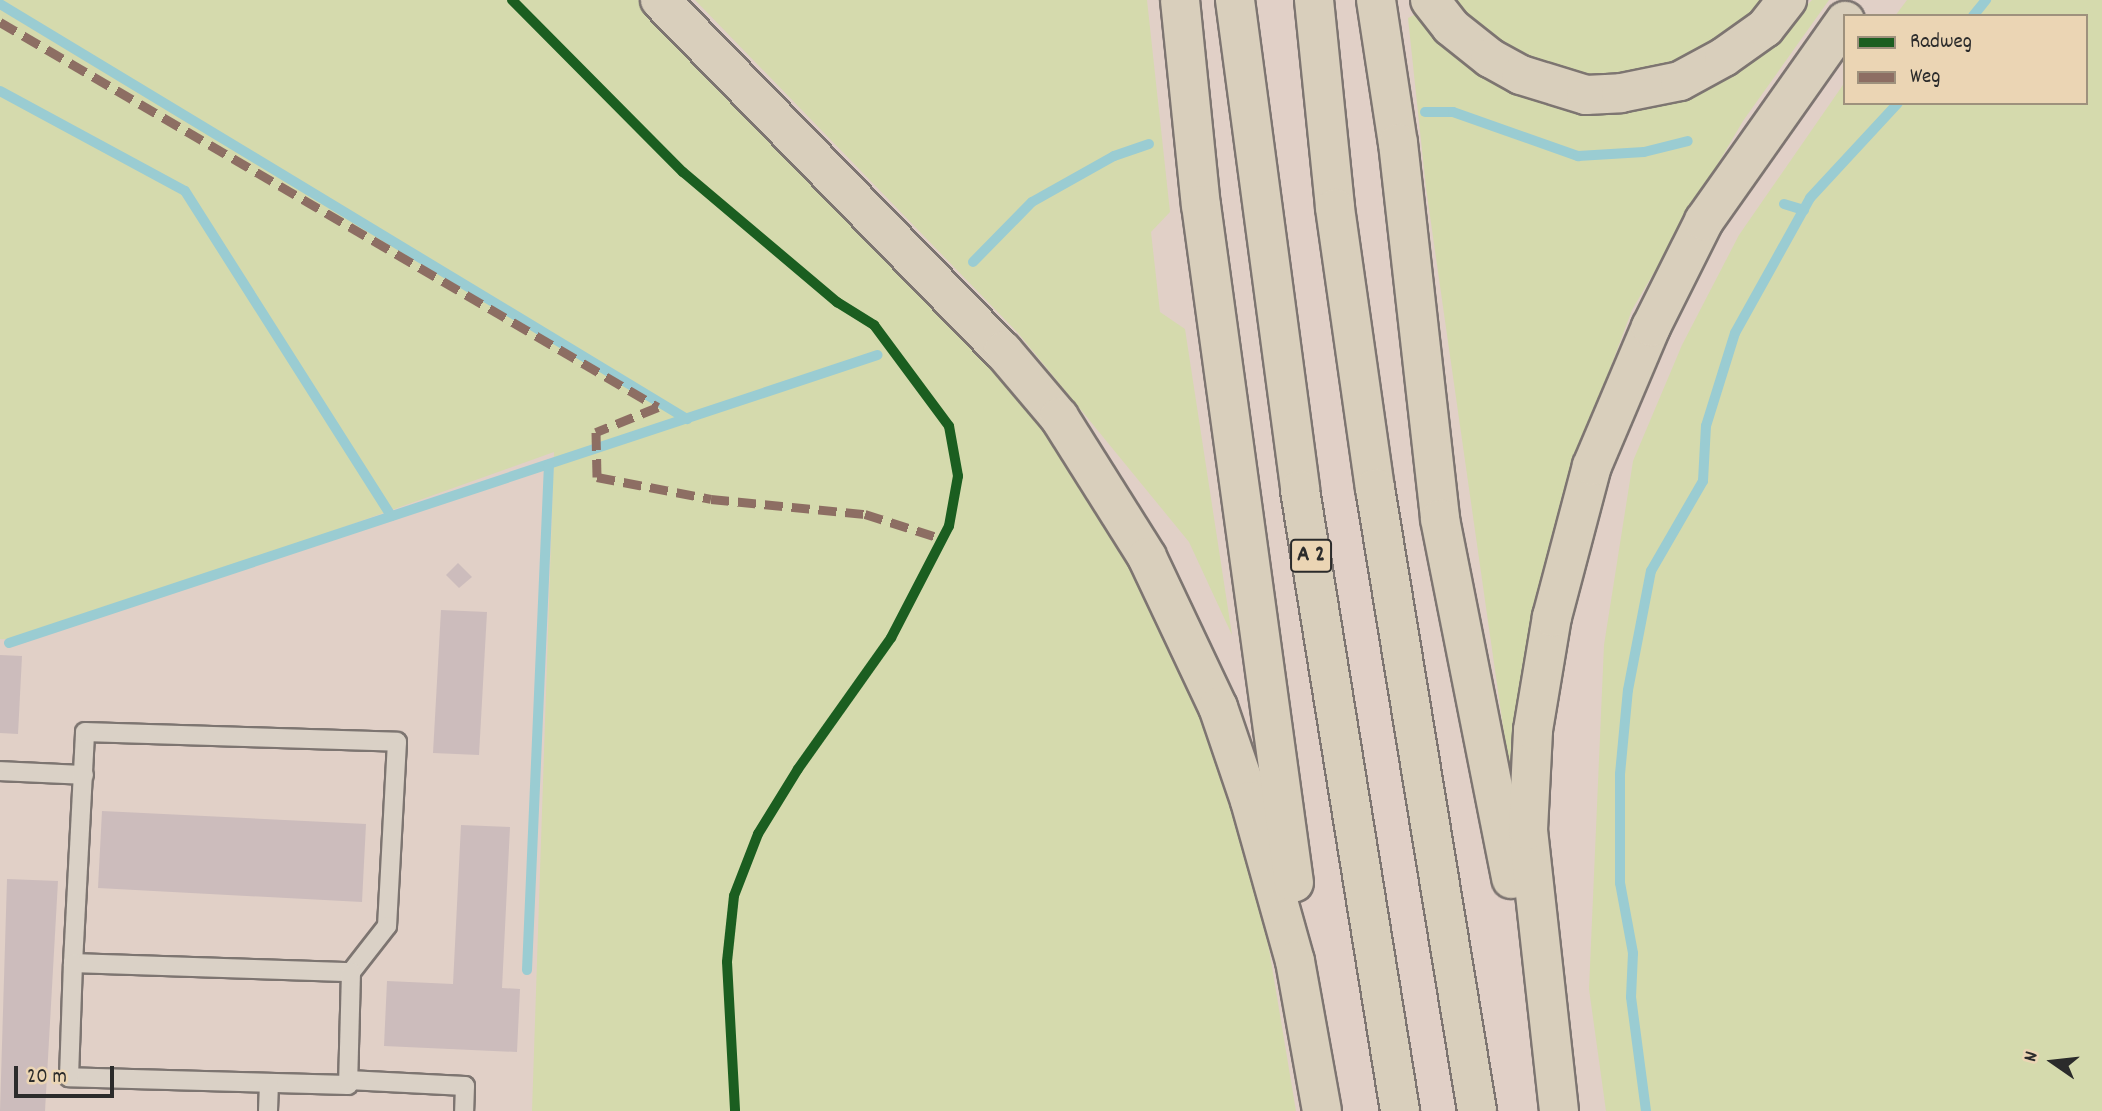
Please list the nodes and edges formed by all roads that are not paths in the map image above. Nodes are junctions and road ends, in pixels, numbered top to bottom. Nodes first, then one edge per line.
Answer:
1 (660, 0) edge
2 (1180, 0) edge
3 (1235, 0) edge
4 (1314, 0) edge
5 (1376, 0) edge
6 (1430, 0) edge
7 (1785, 1) edge
8 (1843, 24) edge
9 (0, 771) edge
10 (84, 775) junction
11 (73, 963) junction
12 (351, 972) junction
13 (348, 1080) junction
14 (269, 1083) junction
15 (268, 1111) edge
16 (464, 1111) edge
17 (1324, 1111) edge
18 (1400, 1111) edge
19 (1478, 1111) edge
20 (1557, 1111) edge

1 - 17 highway
2 - 17 highway
3 - 18 highway, A 2
4 - 19 highway
5 - 20 highway
6 - 7 highway
8 - 20 highway
9 - 10 lane
10 - 11 lane
10 - 12 lane
11 - 12 lane
11 - 14 lane
12 - 13 lane
13 - 14 lane
13 - 16 lane
14 - 15 lane

